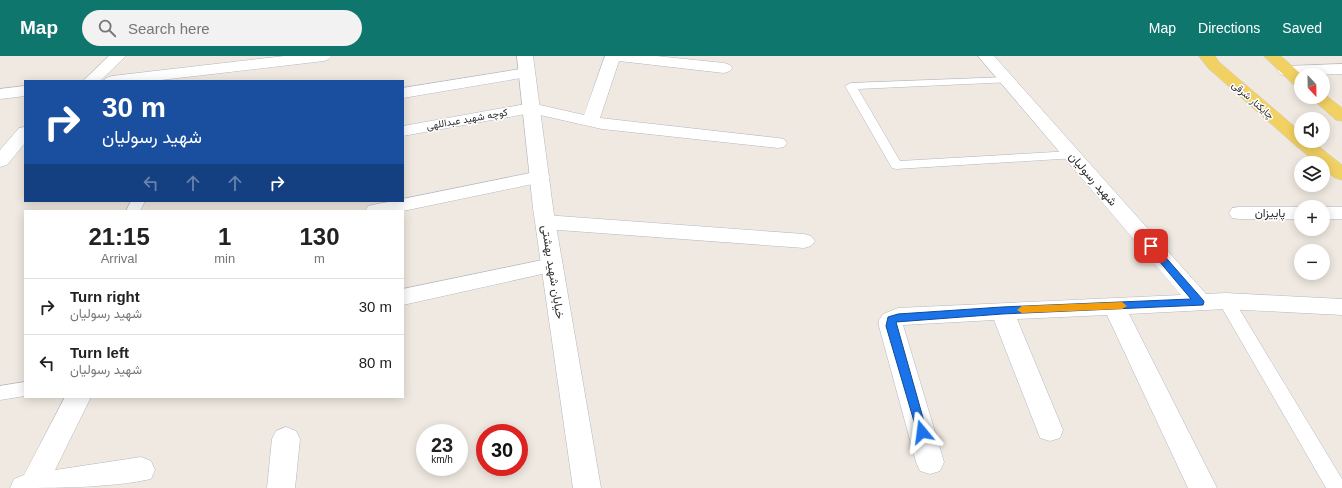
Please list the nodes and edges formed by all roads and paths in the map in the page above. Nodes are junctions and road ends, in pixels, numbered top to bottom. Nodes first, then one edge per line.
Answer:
1 (118, 56) edge
2 (221, 56) edge
3 (324, 56) edge
4 (986, 56) edge
5 (1207, 56) edge
6 (1272, 56) edge
7 (640, 58) edge
8 (526, 64) edge
9 (724, 68) dead end
10 (1342, 69) edge
11 (208, 70) junction
12 (1286, 71) junction
13 (1294, 77) edge
14 (92, 80) edge
15 (121, 80) edge
16 (1008, 80) junction
17 (24, 91) edge
18 (404, 93) edge
19 (0, 94) edge
20 (1327, 104) edge
21 (531, 108) junction
22 (1342, 116) edge
23 (590, 122) junction
24 (404, 130) edge
25 (24, 133) edge
26 (1294, 135) edge
27 (778, 143) dead end
28 (1310, 148) edge
29 (1072, 155) junction
30 (0, 161) edge
31 (1342, 174) edge
32 (540, 177) junction
33 (380, 210) edge
34 (1239, 212) dead end
35 (1294, 213) edge
36 (1330, 213) edge
37 (1342, 213) edge
38 (545, 222) junction
39 (804, 241) dead end
40 (552, 265) junction
41 (404, 297) edge
42 (1226, 301) junction
43 (1200, 302) junction
44 (1114, 306) junction
45 (1342, 307) edge
46 (1002, 311) junction
47 (24, 389) edge
48 (0, 393) edge
49 (77, 398) edge
50 (1050, 430) dead end
51 (286, 439) dead end
52 (930, 462) dead end
53 (141, 470) dead end
54 (30, 488) edge
55 (281, 488) edge
56 (587, 488) edge
57 (1203, 488) edge
58 (1337, 488) edge

1 - 14 street
2 - 11 street
3 - 11 street
4 - 16 street, شهید رسولیان
5 - 26 main road, چایکنار شرقی
6 - 12 main road
7 - 9 street
7 - 23 street
8 - 18 street
8 - 21 street, خیابان شهید بهشتی
10 - 12 street
11 - 15 street
12 - 13 main road
16 - 29 street, شهید رسولیان
16 - 29 lane
17 - 19 street
20 - 22 main road
21 - 23 street
21 - 24 street, کوچه شهید عبداللهی
21 - 32 street, خیابان شهید بهشتی
23 - 27 street
25 - 30 street
28 - 31 main road, چایکنار شرقی
29 - 43 street, شهید رسولیان
32 - 33 street
32 - 38 street, خیابان شهید بهشتی
34 - 35 street, پاییزان
36 - 37 street
38 - 39 street
38 - 40 street, خیابان شهید بهشتی
40 - 41 street
40 - 56 street, خیابان شهید بهشتی
42 - 43 street
42 - 45 street
42 - 58 lane
43 - 44 street
44 - 46 street
44 - 57 street
46 - 50 street
46 - 52 street
47 - 48 lane
49 - 54 street
51 - 55 street
53 - 54 street

